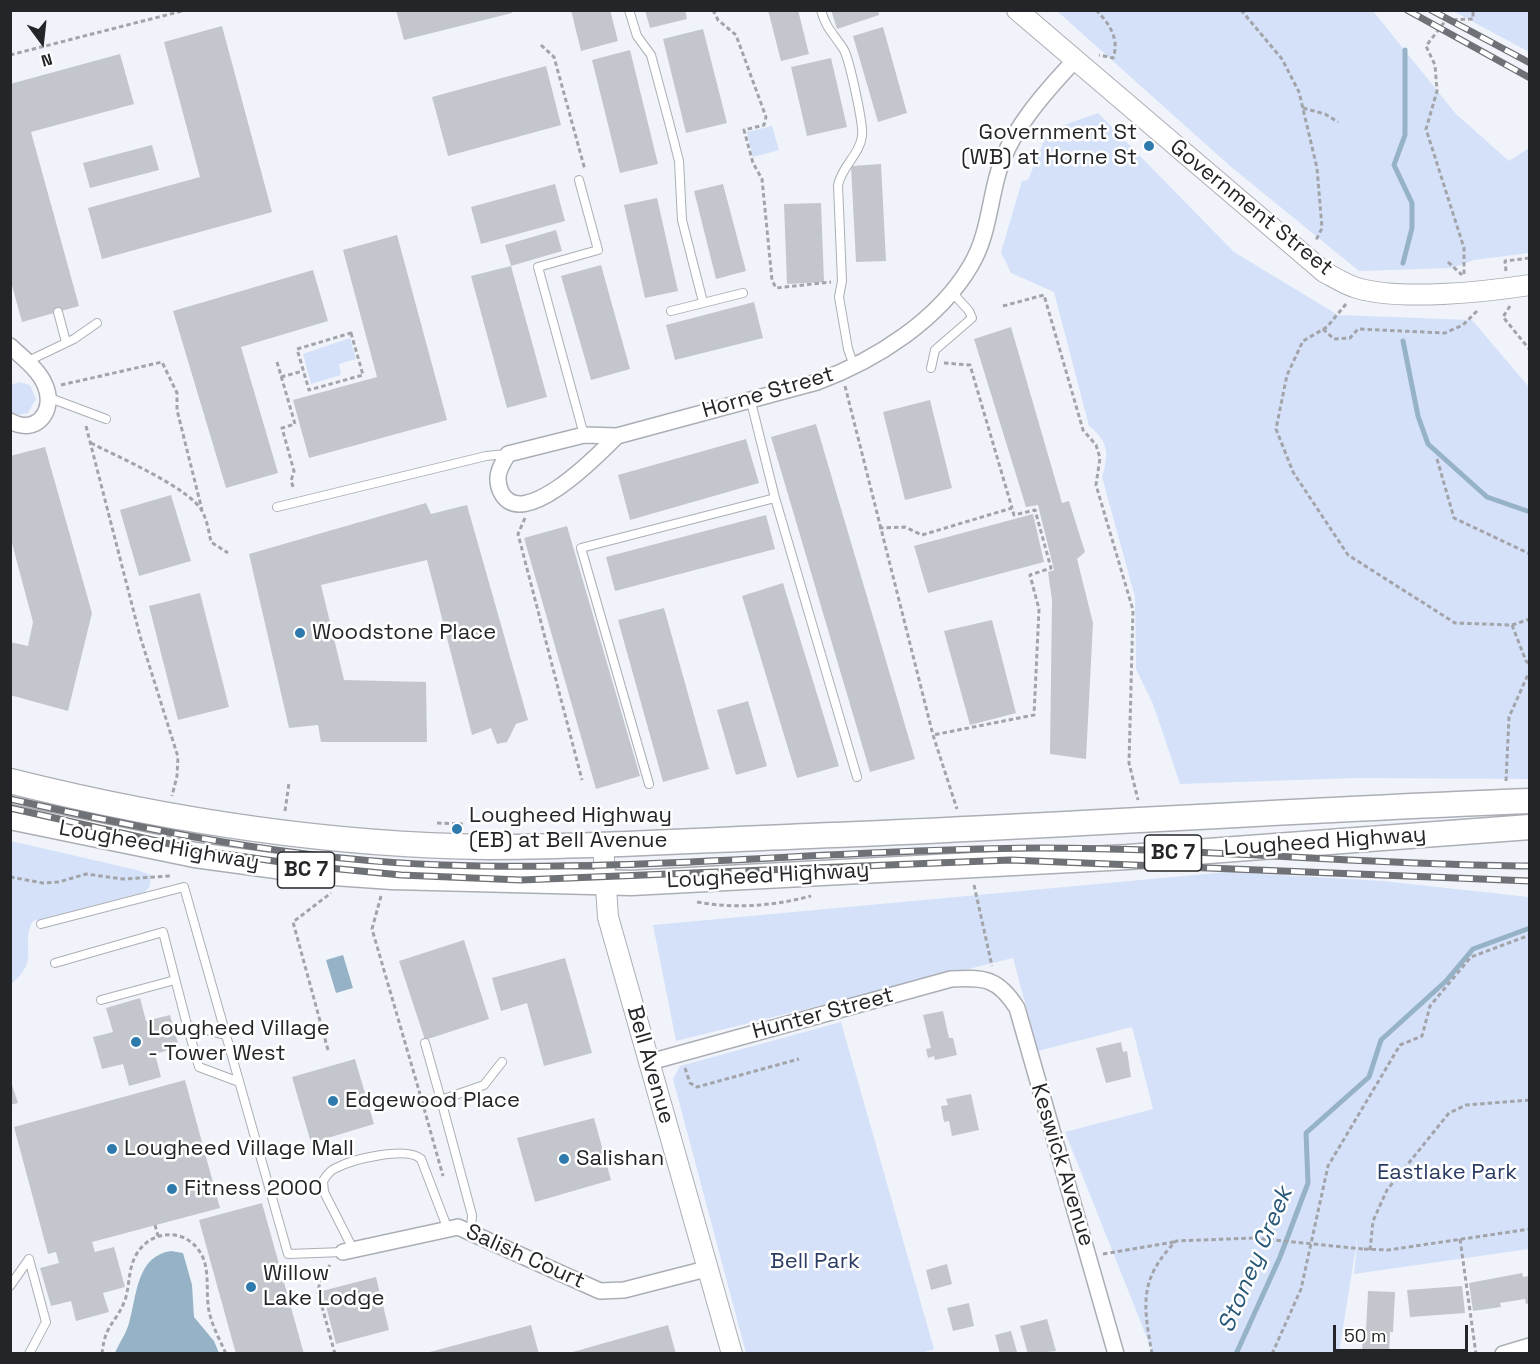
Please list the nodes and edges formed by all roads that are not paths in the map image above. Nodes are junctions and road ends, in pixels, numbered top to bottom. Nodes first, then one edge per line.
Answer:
1 (629, 10) edge
2 (821, 10) edge
3 (1017, 10) edge
4 (1075, 60) junction
5 (579, 180) road end
6 (1530, 285) edge
7 (951, 291) junction
8 (743, 293) dead end
9 (703, 302) junction
10 (671, 311) dead end
11 (58, 312) dead end
12 (97, 323) dead end
13 (66, 342) junction
14 (10, 346) edge
15 (26, 362) junction
16 (932, 365) road end
17 (847, 370) junction
18 (53, 392) junction
19 (750, 398) junction
20 (106, 419) dead end
21 (10, 421) edge
22 (584, 435) junction
23 (617, 436) junction
24 (508, 454) junction
25 (775, 498) junction
26 (277, 507) dead end
27 (857, 777) dead end
28 (10, 781) edge
29 (649, 784) dead end
30 (1530, 801) edge
31 (10, 817) edge
32 (1530, 827) edge
33 (603, 844) junction
34 (605, 882) junction
35 (41, 924) dead end
36 (55, 963) dead end
37 (175, 980) junction
38 (996, 984) joint
39 (100, 1000) dead end
40 (187, 1025) junction
41 (225, 1035) junction
42 (425, 1043) dead end
43 (502, 1062) dead end
44 (650, 1062) junction
45 (239, 1082) junction
46 (441, 1100) junction
47 (447, 1227) junction
48 (471, 1231) junction
49 (348, 1250) junction
50 (706, 1269) junction
51 (10, 1286) edge
52 (1530, 1346) edge
53 (29, 1353) edge
54 (732, 1353) edge
55 (1116, 1353) edge
56 (1503, 1353) edge

1 - 9 lane
2 - 17 lane
3 - 4 street, Government Street
4 - 6 street, Government Street
4 - 7 street, Horne Street
5 - 22 lane
7 - 16 lane
7 - 17 street, Horne Street
8 - 9 lane
9 - 10 lane
11 - 13 lane
12 - 13 lane
13 - 15 lane
14 - 15 street
15 - 18 street
17 - 19 street, Horne Street
18 - 20 lane
18 - 21 street
19 - 23 street, Horne Street
19 - 25 lane
22 - 23 street, Horne Street
22 - 24 street, Horne Street
23 - 24 street, Horne Street
24 - 26 lane
25 - 27 lane
25 - 29 lane
28 - 33 main road, Lougheed Highway / BC 7
30 - 33 main road, Lougheed Highway / BC 7
31 - 34 main road, Lougheed Highway / BC 7
32 - 34 main road, Lougheed Highway / BC 7
33 - 34 street, Bell Avenue
34 - 44 street, Bell Avenue
35 - 41 lane
36 - 37 lane
37 - 39 lane
37 - 40 lane
38 - 44 street, Hunter Street
38 - 55 street, Keswick Avenue
40 - 41 lane
40 - 45 lane
41 - 45 lane
42 - 46 lane
43 - 46 lane
44 - 50 street, Bell Avenue
45 - 49 lane
46 - 48 lane
47 - 48 street, Salish Court
47 - 49 street, Salish Court
47 - 49 lane
48 - 50 street, Salish Court
50 - 54 street, Bell Avenue
51 - 53 lane
52 - 56 street

